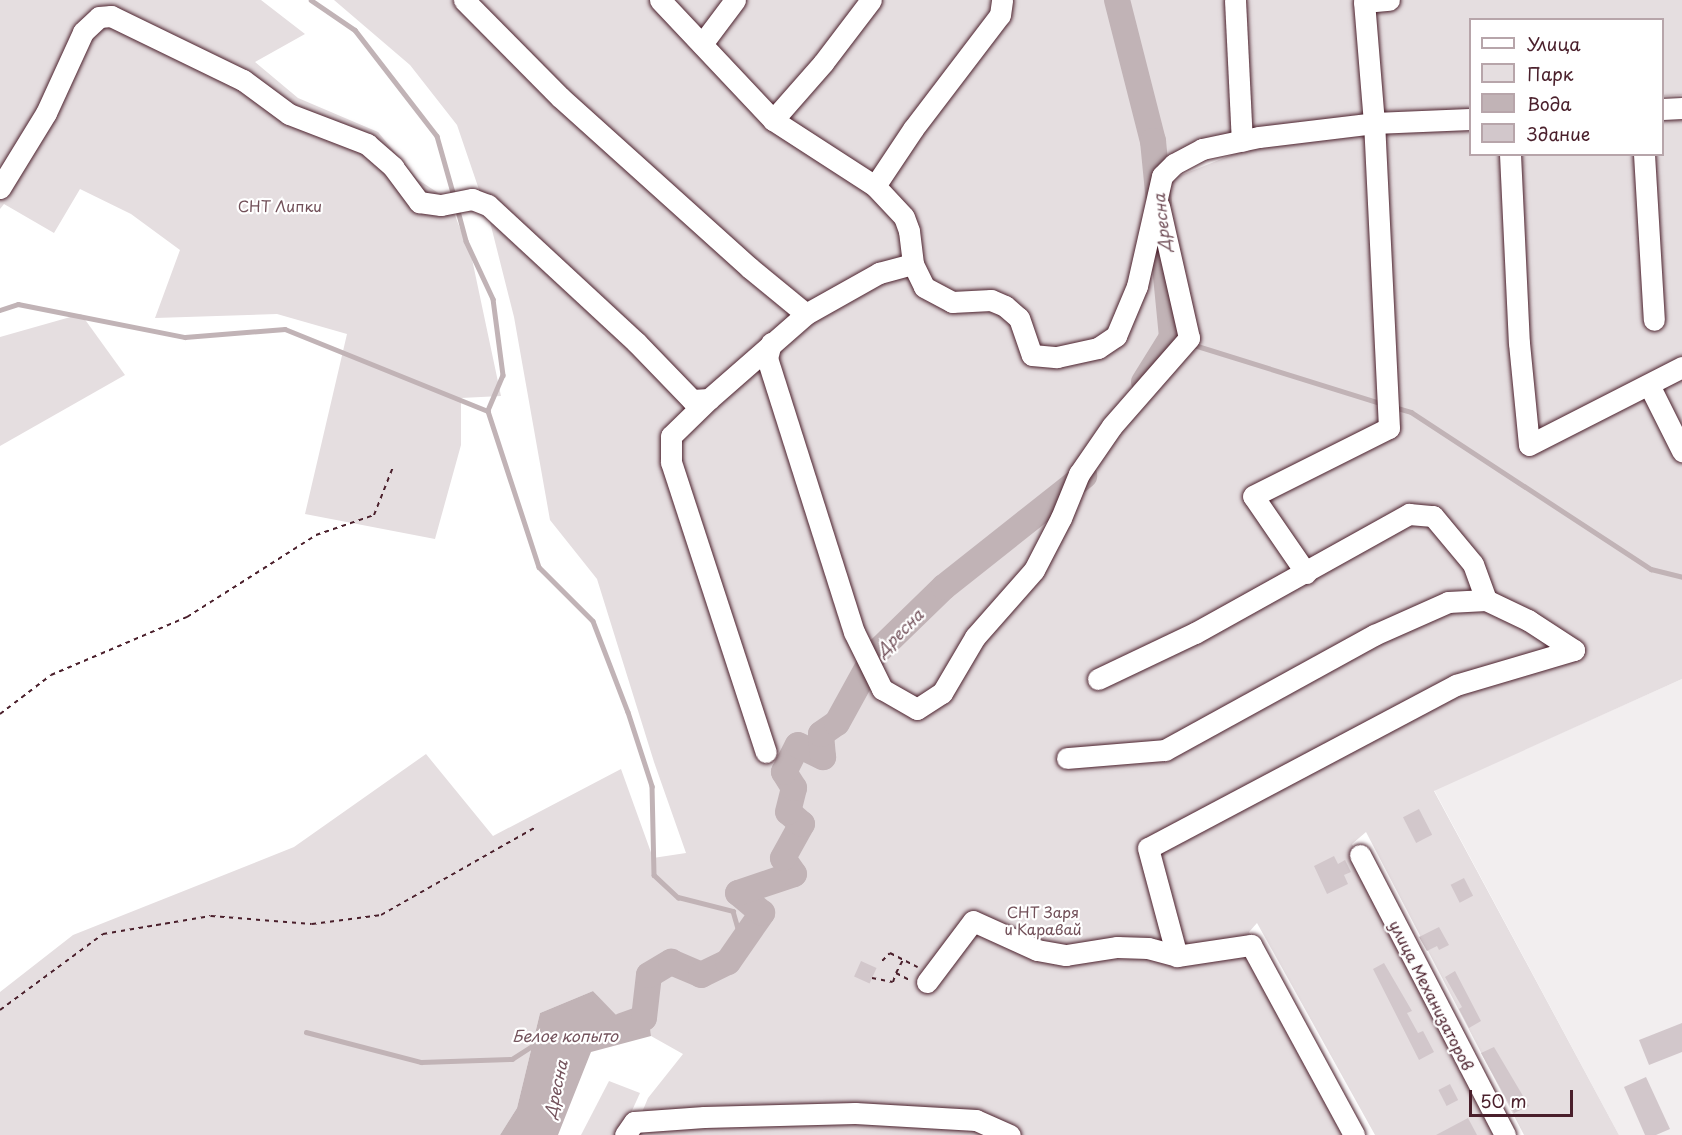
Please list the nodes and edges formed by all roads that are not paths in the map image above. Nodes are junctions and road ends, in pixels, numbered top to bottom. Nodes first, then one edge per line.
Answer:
1 (464, 0) edge
2 (660, 0) edge
3 (735, 0) edge
4 (871, 0) edge
5 (1002, 0) edge
6 (1234, 0) edge
7 (1389, 0) edge
8 (1364, 1) edge
9 (702, 44) junction
10 (1682, 108) edge
11 (1664, 109) edge
12 (1469, 119) edge
13 (773, 120) junction
14 (1374, 123) junction
15 (1242, 141) junction
16 (1510, 156) edge
17 (1644, 156) edge
18 (874, 186) junction
19 (0, 188) edge
20 (1158, 192) junction
21 (913, 264) junction
22 (806, 314) junction
23 (1654, 320) dead end
24 (771, 343) junction
25 (1682, 367) edge
26 (1649, 385) junction
27 (709, 399) junction
28 (1682, 451) edge
29 (1306, 573) junction
30 (1486, 600) junction
31 (1098, 679) dead end
32 (766, 752) dead end
33 (1067, 758) dead end
34 (1360, 855) dead end
35 (1178, 956) junction
36 (921, 978) road end
37 (625, 1135) edge
38 (1010, 1135) edge
39 (1354, 1135) edge
40 (1504, 1135) edge

1 - 22 street
2 - 9 street
3 - 9 street
4 - 13 street
5 - 18 street
6 - 15 street
7 - 8 street
8 - 14 street
9 - 13 street
10 - 11 street
12 - 14 street
13 - 18 street
14 - 15 street
14 - 29 street
15 - 20 street
16 - 26 street
17 - 23 street
18 - 21 street
19 - 27 street
20 - 21 street
20 - 24 street
21 - 22 street
22 - 24 street
24 - 27 street
25 - 26 street
26 - 28 street
27 - 32 street
29 - 30 street
29 - 31 street
30 - 33 street
30 - 35 street
34 - 40 street, улица Механизаторов
35 - 36 street
35 - 39 street
37 - 38 street

